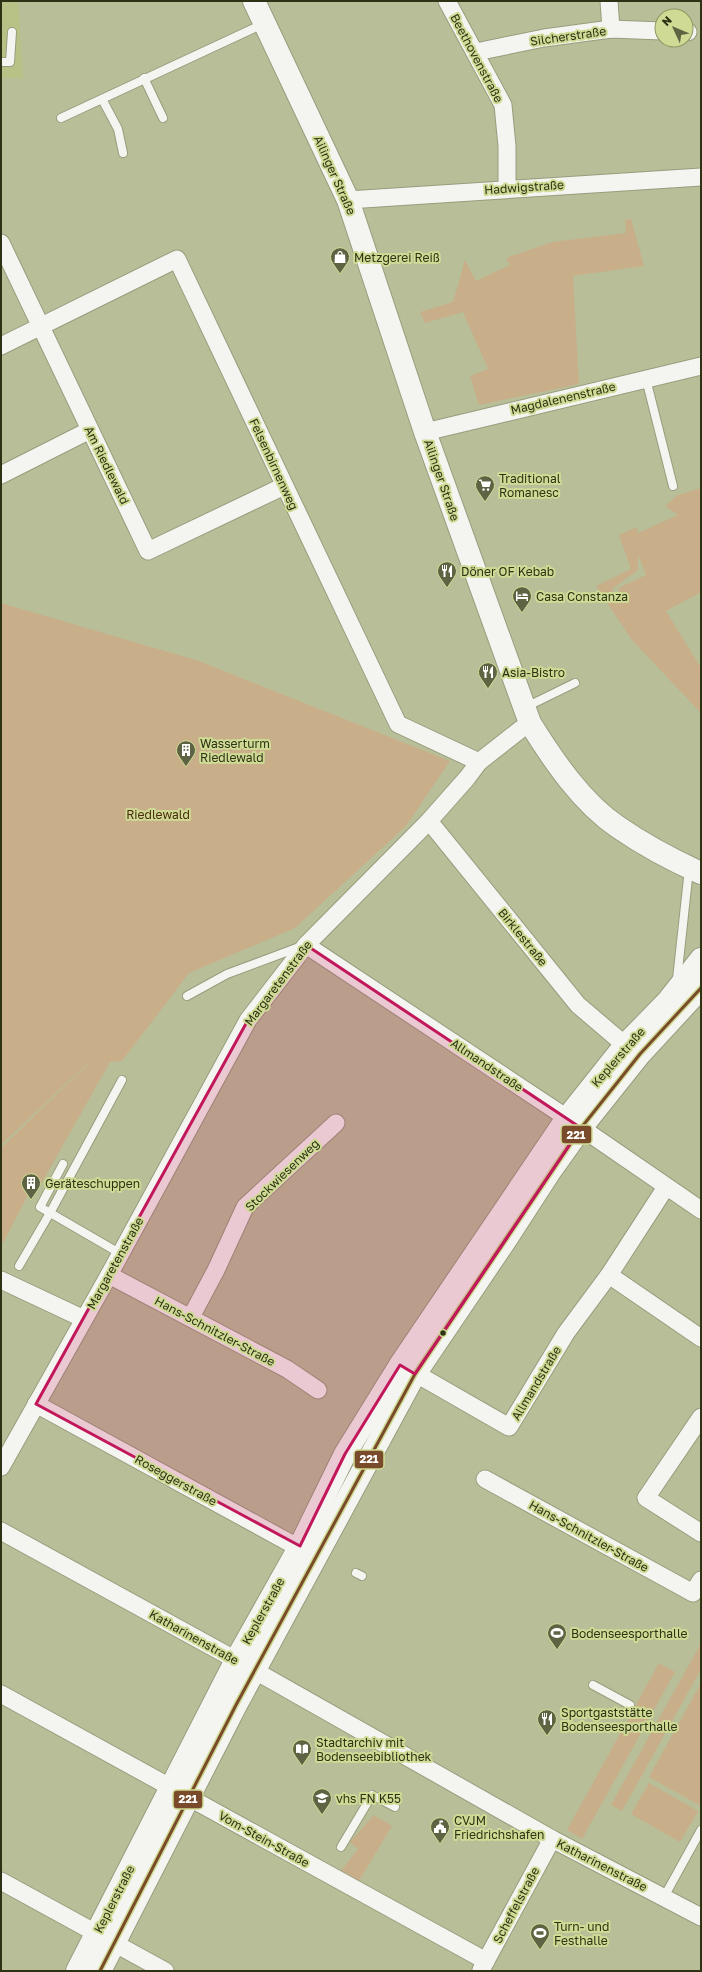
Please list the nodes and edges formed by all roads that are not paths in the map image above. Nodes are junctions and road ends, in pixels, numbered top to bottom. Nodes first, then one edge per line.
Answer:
1 (254, 1) edge
2 (447, 1) edge
3 (609, 1) edge
4 (264, 24) junction
5 (611, 29) junction
6 (654, 31) edge
7 (12, 32) dead end
8 (476, 52) junction
9 (1, 62) edge
10 (144, 78) junction
11 (102, 99) junction
12 (61, 118) dead end
13 (163, 118) dead end
14 (123, 153) dead end
15 (701, 176) edge
16 (507, 188) junction
17 (348, 200) junction
18 (1, 243) edge
19 (42, 327) junction
20 (1, 346) edge
21 (701, 366) edge
22 (646, 379) junction
23 (90, 430) junction
24 (425, 432) junction
25 (1, 475) edge
26 (284, 486) junction
27 (673, 486) dead end
28 (575, 684) dead end
29 (528, 716) junction
30 (479, 762) junction
31 (429, 820) junction
32 (695, 870) edge
33 (306, 945) junction
34 (701, 959) edge
35 (701, 988) edge
36 (187, 996) dead end
37 (667, 1002) junction
38 (625, 1045) junction
39 (122, 1080) dead end
40 (336, 1123) dead end
41 (574, 1123) junction
42 (63, 1164) dead end
43 (666, 1187) junction
44 (701, 1210) edge
45 (50, 1213) junction
46 (121, 1254) junction
47 (19, 1266) dead end
48 (109, 1275) junction
49 (609, 1275) junction
50 (1, 1280) edge
51 (191, 1317) junction
52 (84, 1319) junction
53 (701, 1338) edge
54 (408, 1369) junction
55 (318, 1390) dead end
56 (36, 1404) junction
57 (701, 1417) edge
58 (1, 1467) edge
59 (485, 1479) dead end
60 (1, 1531) edge
61 (701, 1533) edge
62 (314, 1553) junction
63 (698, 1590) edge
64 (236, 1660) junction
65 (255, 1671) junction
66 (593, 1685) dead end
67 (1, 1694) edge
68 (630, 1705) dead end
69 (180, 1792) junction
70 (395, 1807) dead end
71 (701, 1830) edge
72 (552, 1838) junction
73 (341, 1847) dead end
74 (1, 1881) edge
75 (664, 1897) junction
76 (701, 1917) edge
77 (106, 1937) junction
78 (483, 1966) edge
79 (77, 1971) edge
80 (100, 1971) edge
81 (165, 1971) edge

1 - 4 street, Ailinger Straße
2 - 8 street, Beethovenstraße
3 - 5 street
4 - 10 lane
4 - 17 street, Ailinger Straße
5 - 6 street, Silcherstraße
5 - 8 street, Silcherstraße
7 - 9 lane
8 - 16 street, Beethovenstraße
10 - 11 lane
10 - 13 lane
11 - 12 lane
11 - 14 lane
15 - 16 street, Hadwigstraße
16 - 17 street, Hadwigstraße
17 - 24 street, Ailinger Straße
18 - 19 street, Am Riedlewald
19 - 20 street
19 - 23 street, Am Riedlewald
19 - 26 street, Felsenbirnenweg
21 - 22 street, Magdalenenstraße
22 - 24 street, Magdalenenstraße
22 - 27 lane
23 - 25 street
23 - 26 street, Am Riedlewald
24 - 29 street, Ailinger Straße
26 - 30 street, Felsenbirnenweg
28 - 29 lane
29 - 30 street, Margaretenstraße
29 - 32 street, Ailinger Straße
30 - 31 street, Margaretenstraße
31 - 33 street, Margaretenstraße
31 - 38 street, Birklestraße
32 - 37 lane
33 - 36 lane
33 - 41 street, Allmandstraße
33 - 46 street, Margaretenstraße
34 - 37 street, Keplerstraße
35 - 41 street, Keplerstraße
37 - 38 street, Keplerstraße
38 - 41 street, Keplerstraße
39 - 45 lane
40 - 51 street, Stockwiesenweg
41 - 43 street, Allmandstraße
41 - 54 street, Keplerstraße
42 - 45 lane
43 - 44 street, Allmandstraße
43 - 49 street, Allmandstraße
45 - 46 lane
45 - 47 lane
46 - 48 street, Margaretenstraße
48 - 51 street, Hans-Schnitzler-Straße
48 - 52 street, Margaretenstraße
49 - 53 street
49 - 54 street, Allmandstraße
50 - 52 street, Margaretenstraße
51 - 55 street, Hans-Schnitzler-Straße
52 - 56 street, Margaretenstraße
54 - 62 street, Keplerstraße
56 - 58 street, Margaretenstraße
56 - 62 street, Roseggerstraße
57 - 61 street
59 - 63 street, Hans-Schnitzler-Straße
60 - 64 street, Katharinenstraße
62 - 64 street, Keplerstraße
62 - 65 street, Keplerstraße
64 - 65 street, Katharinenstraße
64 - 69 street, Keplerstraße
65 - 69 street, Keplerstraße
65 - 72 street, Katharinenstraße
66 - 68 lane
67 - 69 street, Vom-Stein-Straße
69 - 77 street, Keplerstraße
69 - 78 street, Vom-Stein-Straße
70 - 73 lane
71 - 75 lane
72 - 75 street, Katharinenstraße
72 - 78 street, Scheffelstraße
74 - 77 street
75 - 76 street, Katharinenstraße
77 - 79 street, Keplerstraße
77 - 80 street, Keplerstraße
77 - 81 street

